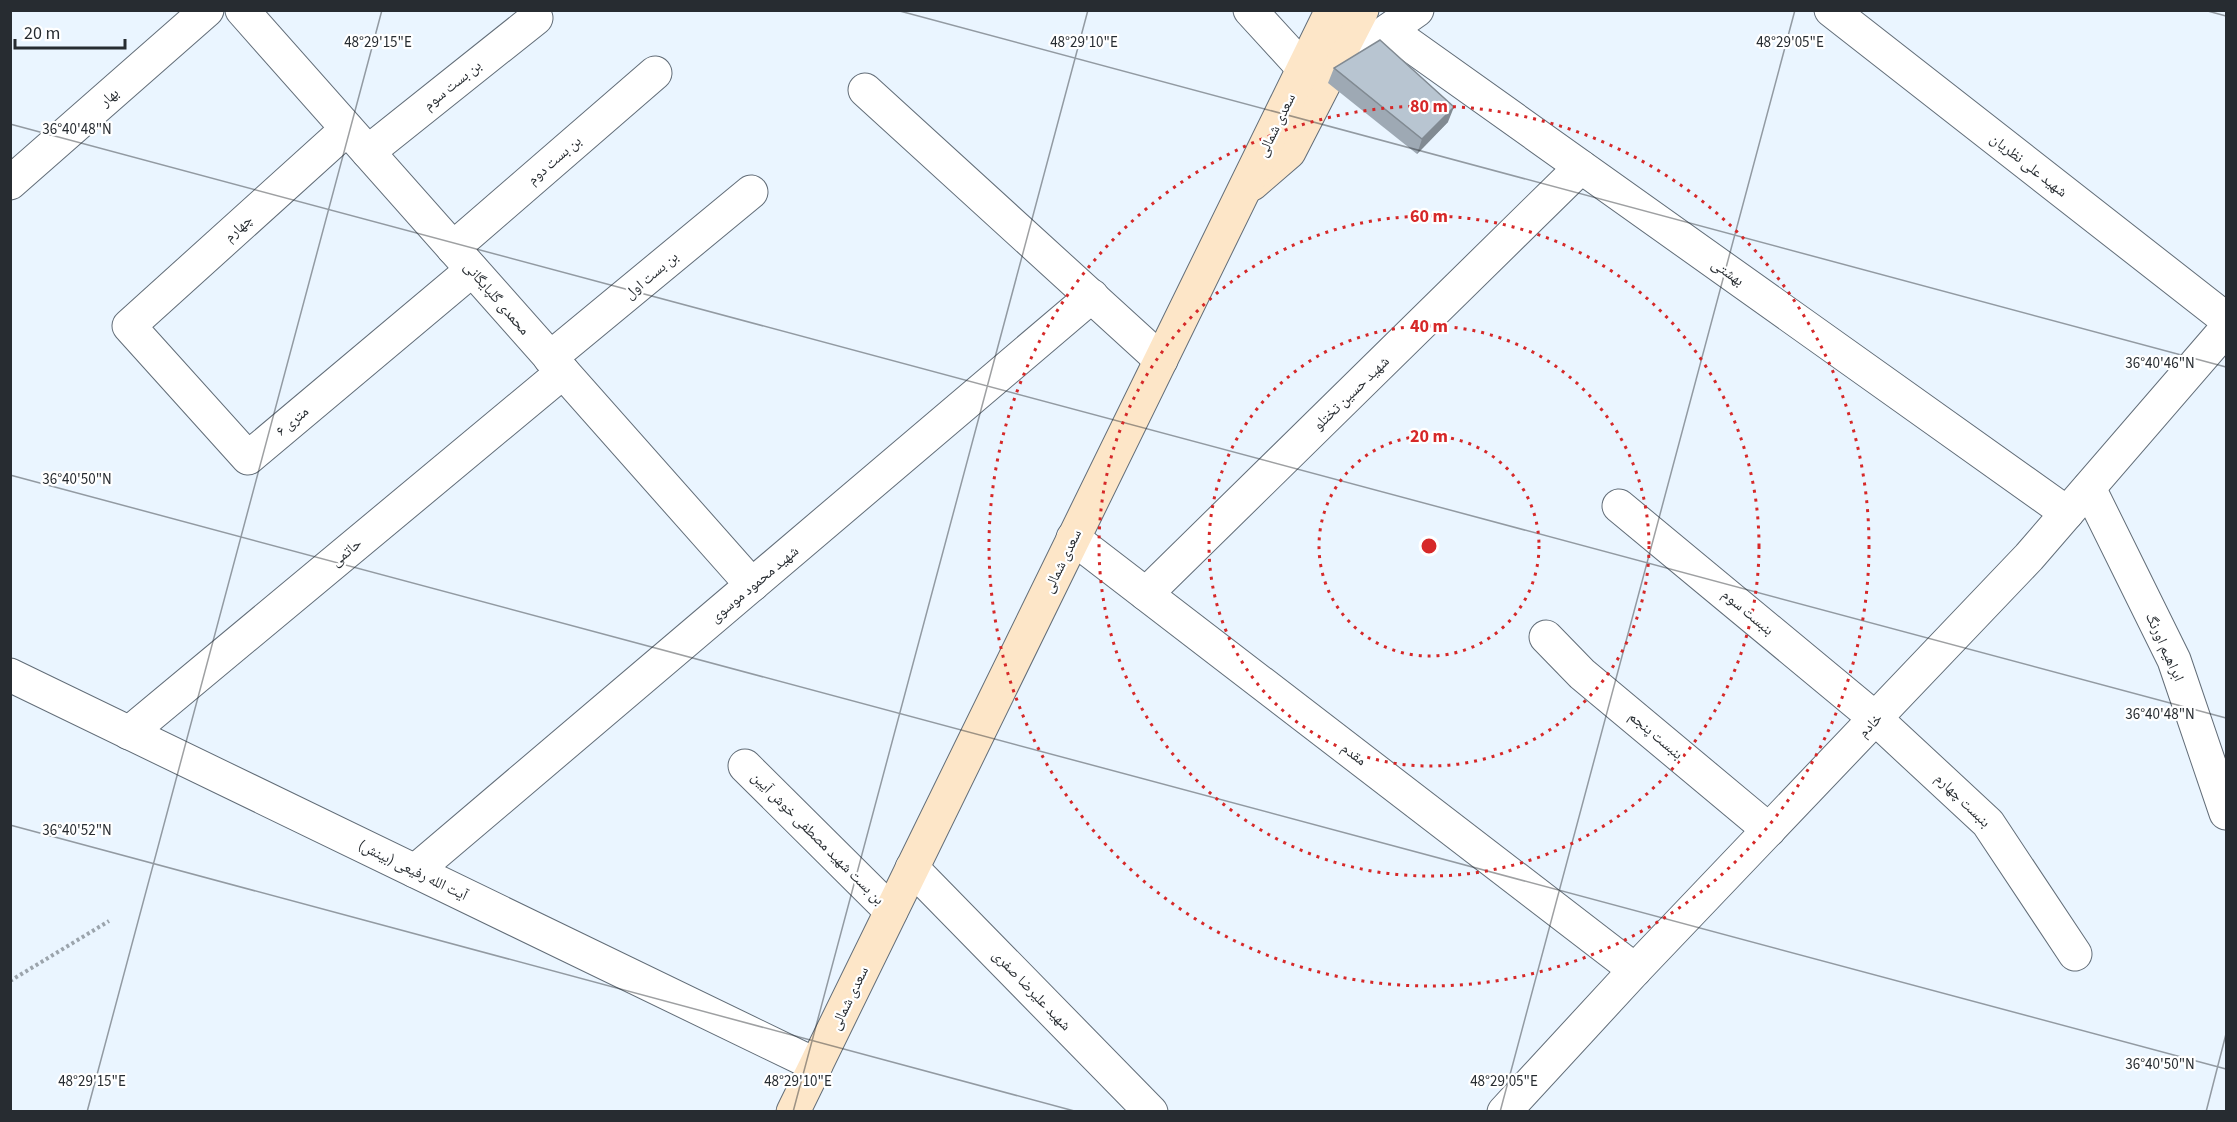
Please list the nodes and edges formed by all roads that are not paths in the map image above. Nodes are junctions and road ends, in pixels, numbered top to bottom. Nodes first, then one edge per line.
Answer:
1 (207, 10) edge
2 (242, 10) edge
3 (1250, 10) edge
4 (1332, 10) edge
5 (1362, 10) edge
6 (1417, 10) edge
7 (1831, 10) edge
8 (536, 18) dead end
9 (1389, 30) junction
10 (1338, 59) junction
11 (1303, 68) junction
12 (655, 73) dead end
13 (865, 90) dead end
14 (357, 141) junction
15 (1581, 167) junction
16 (10, 183) edge
17 (1244, 191) junction
18 (751, 192) dead end
19 (463, 259) junction
20 (1092, 297) junction
21 (2226, 318) edge
22 (129, 326) joint
23 (2226, 329) edge
24 (1161, 360) junction
25 (557, 365) junction
26 (2089, 488) junction
27 (1619, 506) dead end
28 (2067, 513) junction
29 (1073, 538) junction
30 (752, 585) junction
31 (1146, 594) junction
32 (1545, 637) dead end
33 (10, 675) edge
34 (1876, 719) junction
35 (129, 733) junction
36 (745, 766) dead end
37 (2226, 813) edge
38 (1770, 830) junction
39 (912, 867) junction
40 (415, 871) junction
41 (891, 911) junction
42 (2075, 954) dead end
43 (1635, 970) junction
44 (816, 1065) junction
45 (1510, 1109) edge
46 (793, 1112) edge
47 (1151, 1112) edge

1 - 16 street, بهار
2 - 14 street, محمدی گلپایگانی
3 - 11 street
4 - 11 main road, سعدی شمالی
5 - 10 main road
6 - 9 street
7 - 21 street, شهید علی نظریان
8 - 14 street, بن بست سوم
9 - 10 street
9 - 15 street, بهشتی
10 - 17 main road
11 - 17 main road, سعدی شمالی
12 - 19 street, بن بست دوم
13 - 20 street
14 - 19 street, محمدی گلپایگانی
14 - 22 street, چهارم
15 - 28 street, بهشتی
15 - 31 street, شهید حسین تختلو
17 - 24 main road, سعدی شمالی
18 - 25 street, بن بست اول
19 - 22 street, ۶ متری
19 - 25 street, محمدی گلپایگانی
20 - 24 street
20 - 30 street, شهید محمود موسوی
23 - 26 street, خادم
24 - 29 main road, سعدی شمالی
25 - 30 street, محمدی گلپایگانی
25 - 35 street, حاتمی
26 - 28 street, خادم
26 - 37 street, ابراهیم اورنگ
27 - 34 street, بنبست سوم
28 - 34 street, خادم
29 - 31 street, مقدم
29 - 39 main road, سعدی شمالی
30 - 40 street, شهید محمود موسوی
31 - 43 street, مقدم
32 - 38 street, بنبست پنجم
33 - 35 street, آیت الله رفیعی (بینش)
34 - 38 street, خادم
34 - 42 street, بنبست چهارم
35 - 40 street, آیت الله رفیعی (بینش)
36 - 41 street, بن بست شهید مصطفی خوش آیین
38 - 43 street, خادم
39 - 41 main road, سعدی شمالی
39 - 47 street, شهید علیرضا صفری
40 - 44 street, آیت الله رفیعی (بینش)
41 - 44 main road, سعدی شمالی
43 - 45 street, خادم
44 - 46 main road, سعدی شمالی

